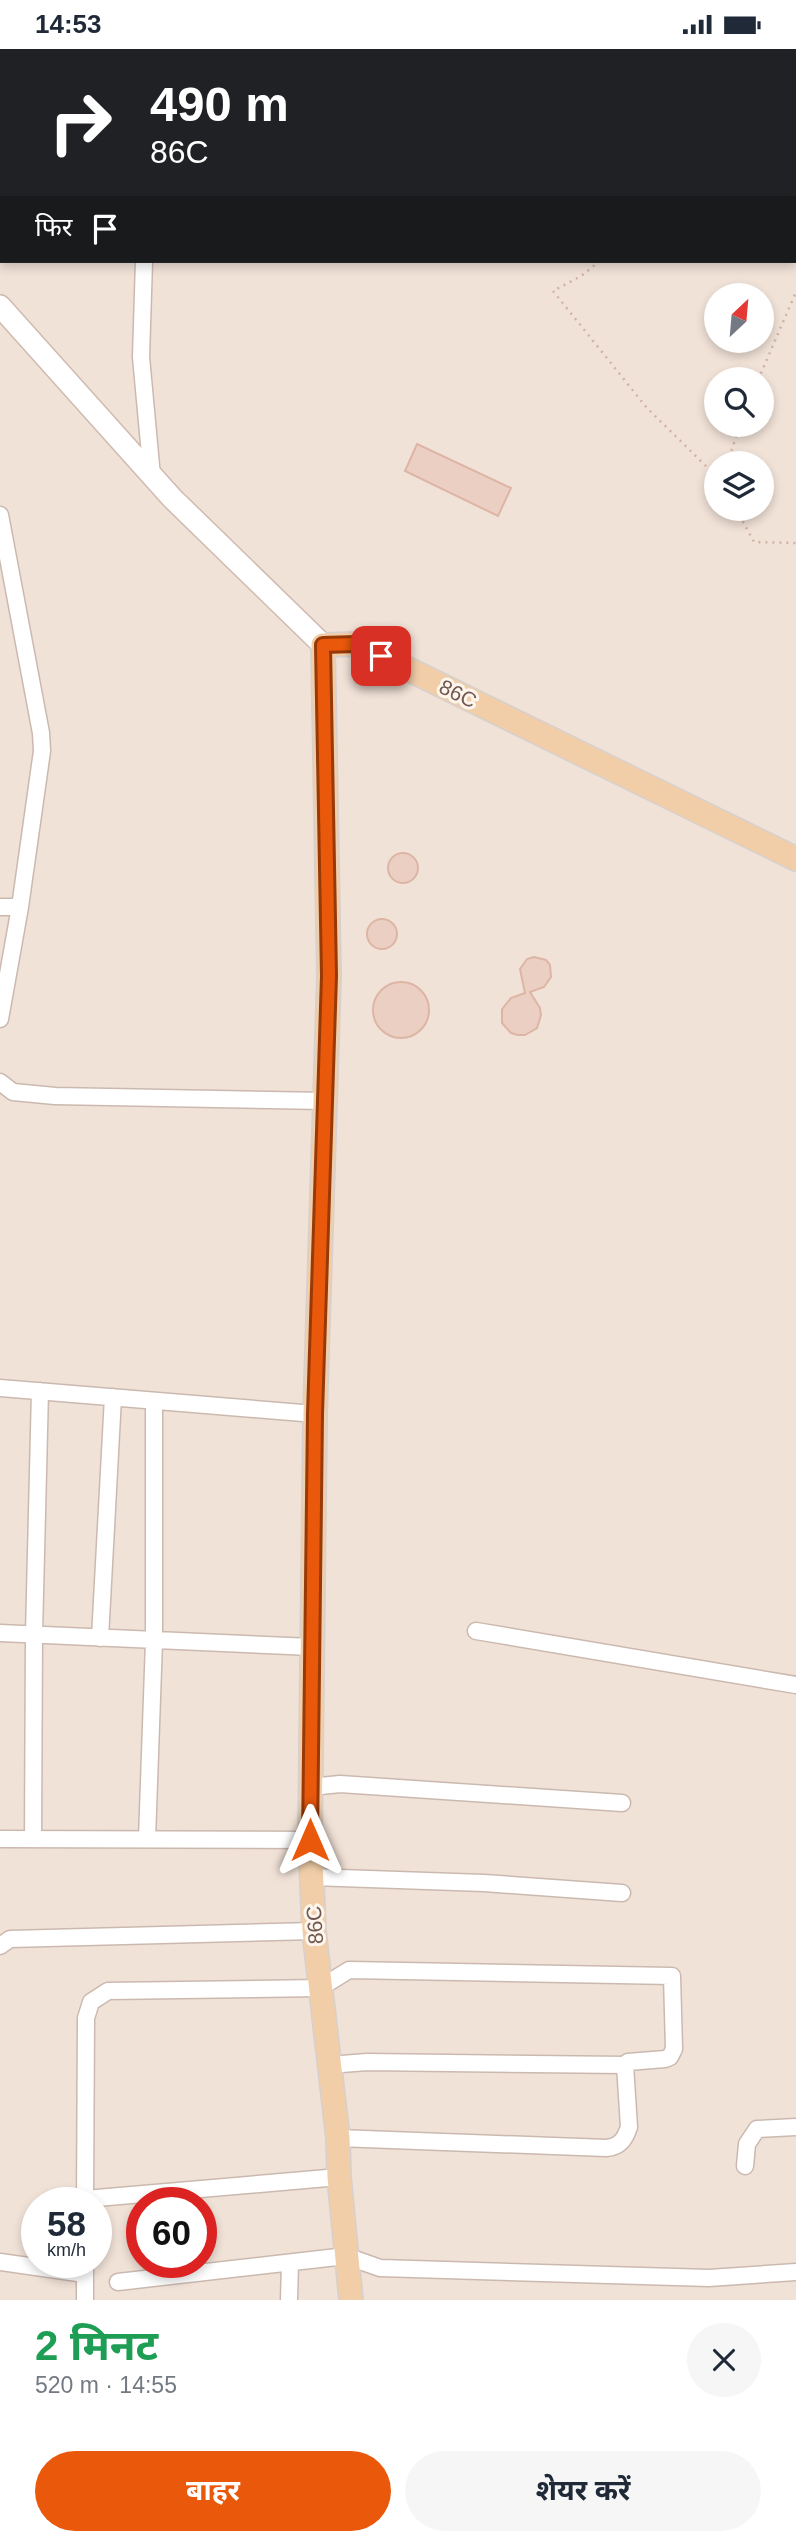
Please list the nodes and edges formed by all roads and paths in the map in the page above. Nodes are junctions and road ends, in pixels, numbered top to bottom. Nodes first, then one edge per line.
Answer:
1 (144, 263) edge
2 (597, 263) edge
3 (796, 292) edge
4 (0, 306) edge
5 (764, 367) edge
6 (704, 464) edge
7 (152, 476) junction
8 (0, 515) edge
9 (743, 521) edge
10 (796, 543) edge
11 (323, 645) junction
12 (796, 859) edge
13 (0, 907) edge
14 (20, 907) junction
15 (0, 1019) edge
16 (0, 1082) edge
17 (325, 1101) junction
18 (0, 1388) edge
19 (40, 1391) junction
20 (113, 1397) junction
21 (154, 1401) junction
22 (315, 1414) junction
23 (477, 1631) dead end
24 (0, 1633) edge
25 (34, 1634) junction
26 (100, 1638) junction
27 (154, 1641) junction
28 (312, 1647) junction
29 (796, 1685) edge
30 (311, 1787) junction
31 (622, 1803) dead end
32 (0, 1839) edge
33 (33, 1839) junction
34 (147, 1839) junction
35 (310, 1840) junction
36 (312, 1877) junction
37 (622, 1893) dead end
38 (314, 1931) junction
39 (0, 1946) edge
40 (320, 1988) junction
41 (330, 2065) junction
42 (625, 2065) junction
43 (796, 2127) edge
44 (338, 2138) junction
45 (745, 2166) dead end
46 (339, 2177) junction
47 (85, 2187) edge
48 (112, 2198) edge
49 (346, 2256) junction
50 (0, 2262) edge
51 (21, 2263) edge
52 (289, 2263) junction
53 (796, 2272) edge
54 (85, 2278) edge
55 (118, 2282) dead end
56 (85, 2300) edge
57 (289, 2300) edge
58 (351, 2300) edge

1 - 7 street
2 - 6 path
3 - 5 path
4 - 7 main road
7 - 11 main road
8 - 14 street
9 - 10 path
11 - 12 main road, 86C
11 - 17 main road, 86C
13 - 14 street
14 - 15 street
16 - 17 street
17 - 22 main road, 86C
18 - 19 street
19 - 20 street
19 - 25 street
20 - 21 street
20 - 26 street
21 - 22 street
21 - 27 street
22 - 28 main road, 86C
23 - 29 street
24 - 25 street
25 - 26 street
25 - 33 street
26 - 27 street
27 - 28 street
27 - 34 street
28 - 30 main road, 86C
30 - 31 street
30 - 35 main road, 86C
32 - 33 street
33 - 34 street
34 - 35 street
35 - 36 main road, 86C
36 - 37 street
36 - 38 main road, 86C
38 - 39 street
38 - 40 main road, 86C
40 - 41 main road, 86C
40 - 42 street
40 - 47 street
41 - 42 street
41 - 44 main road, 86C
42 - 44 street
43 - 45 street
44 - 46 main road, 86C
46 - 48 street
46 - 49 main road, 86C
49 - 52 street
49 - 53 street
49 - 58 main road, 86C
50 - 51 street
52 - 55 street
52 - 57 street
54 - 56 street

